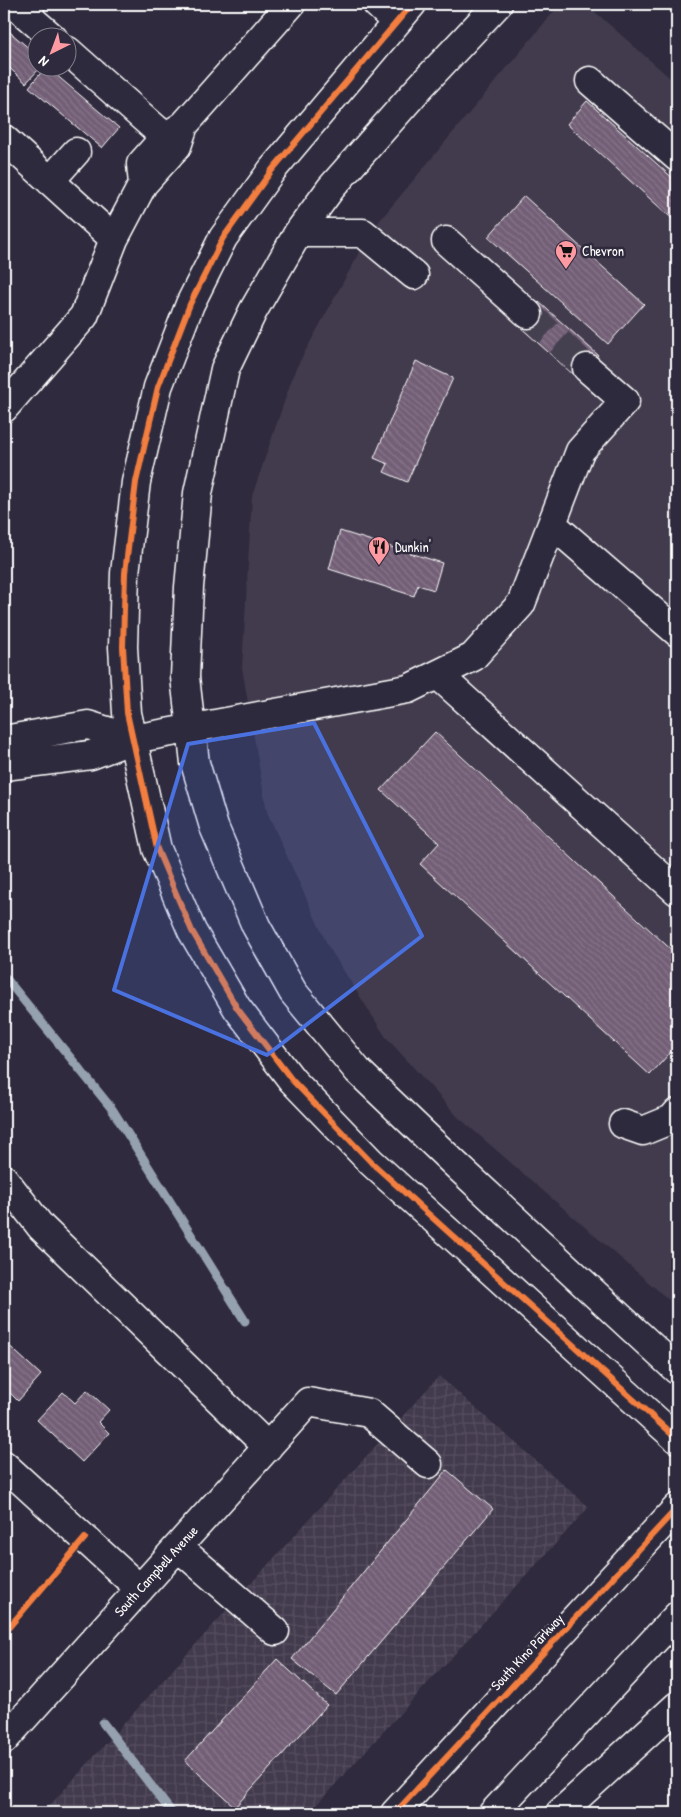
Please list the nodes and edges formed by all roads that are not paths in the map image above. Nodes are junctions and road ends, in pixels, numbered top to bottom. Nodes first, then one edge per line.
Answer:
1 (30, 4) edge
2 (291, 4) edge
3 (498, 4) edge
4 (395, 10) edge
5 (42, 28) edge
6 (78, 59) edge
7 (590, 81) dead end
8 (174, 131) junction
9 (4, 139) edge
10 (76, 152) dead end
11 (677, 157) edge
12 (50, 181) junction
13 (298, 233) junction
14 (114, 239) junction
15 (446, 241) dead end
16 (414, 275) dead end
17 (528, 314) tunnel mouth
18 (587, 368) tunnel mouth
19 (4, 408) edge
20 (552, 524) junction
21 (677, 632) edge
22 (438, 675) junction
23 (191, 728) junction
24 (133, 739) junction
25 (4, 740) edge
26 (4, 766) edge
27 (677, 892) edge
28 (677, 1113) edge
29 (623, 1124) dead end
30 (4, 1179) edge
31 (677, 1370) edge
32 (677, 1439) edge
33 (268, 1447) junction
34 (428, 1464) dead end
35 (4, 1465) edge
36 (677, 1508) edge
37 (178, 1547) junction
38 (140, 1589) junction
39 (677, 1616) edge
40 (276, 1631) dead end
41 (677, 1706) edge
42 (7, 1729) edge
43 (396, 1813) edge
44 (493, 1813) edge
45 (560, 1813) edge

1 - 5 main road
2 - 8 main road
3 - 13 main road
4 - 24 main road
6 - 8 main road
7 - 11 main road
8 - 14 main road
9 - 12 main road
10 - 12 main road
12 - 14 main road
13 - 16 main road
13 - 23 main road
14 - 19 main road
15 - 17 main road
18 - 20 main road
20 - 21 main road
20 - 22 main road
22 - 23 main road
22 - 27 main road
23 - 24 main road
23 - 31 main road
24 - 25 main road
24 - 26 main road
24 - 32 main road
28 - 29 main road
30 - 33 main road
33 - 34 main road, South Campbell Avenue
33 - 37 main road, South Campbell Avenue
35 - 38 main road
36 - 43 main road, South Kino Parkway
37 - 38 main road, South Campbell Avenue
37 - 40 main road
38 - 42 main road, South Campbell Avenue
39 - 44 main road
41 - 45 main road

